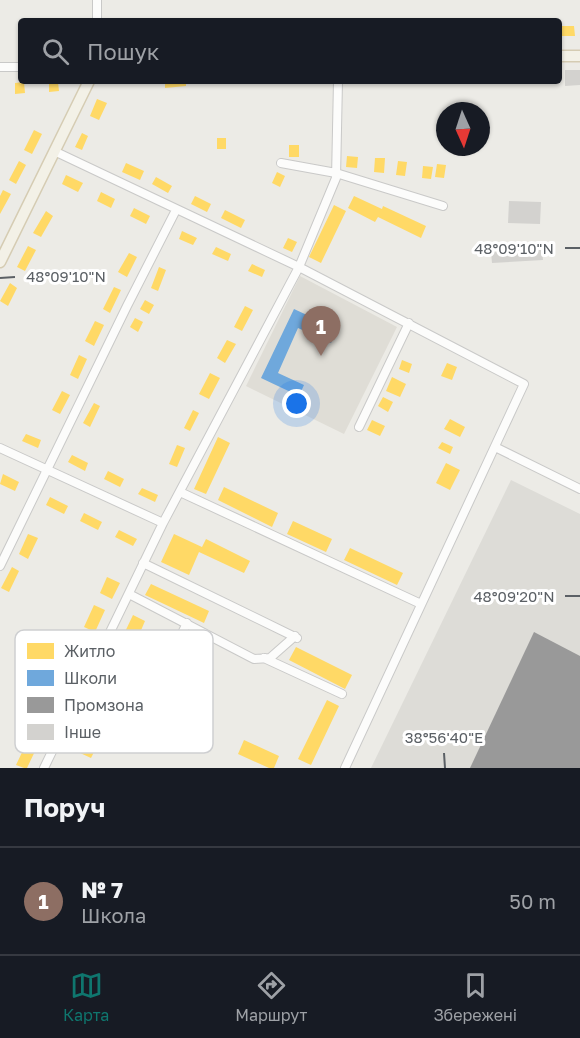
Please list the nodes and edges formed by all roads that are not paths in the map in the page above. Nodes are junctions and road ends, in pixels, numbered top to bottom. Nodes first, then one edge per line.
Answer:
1 (97, 0) edge
2 (97, 18) edge
3 (562, 56) edge
4 (580, 56) edge
5 (0, 67) edge
6 (18, 67) edge
7 (88, 84) edge
8 (338, 84) edge
9 (54, 152) junction
10 (281, 163) dead end
11 (336, 173) junction
12 (443, 206) dead end
13 (176, 210) junction
14 (0, 262) edge
15 (299, 267) junction
16 (410, 323) junction
17 (359, 427) dead end
18 (495, 447) junction
19 (0, 448) edge
20 (48, 469) junction
21 (580, 489) edge
22 (180, 492) junction
23 (163, 523) junction
24 (143, 563) junction
25 (0, 566) edge
26 (129, 594) junction
27 (421, 604) junction
28 (187, 624) junction
29 (111, 630) edge
30 (184, 630) edge
31 (199, 630) edge
32 (213, 637) edge
33 (264, 658) junction
34 (342, 694) dead end
35 (51, 753) edge
36 (44, 768) edge
37 (345, 768) edge

1 - 2 street
3 - 4 main road
5 - 6 street
7 - 9 main road
8 - 11 street
9 - 13 street
9 - 14 main road
10 - 11 street
11 - 12 street
11 - 15 street
13 - 15 street
13 - 20 street
15 - 16 street
15 - 22 street
16 - 17 street
16 - 18 street
18 - 21 street
18 - 27 street
19 - 20 street
20 - 23 street
20 - 25 street
22 - 23 street
22 - 27 street
23 - 24 street
24 - 26 street
24 - 33 street
26 - 28 street
26 - 29 street
27 - 37 street
28 - 30 street
28 - 31 street
32 - 33 street
33 - 34 street
35 - 36 street

